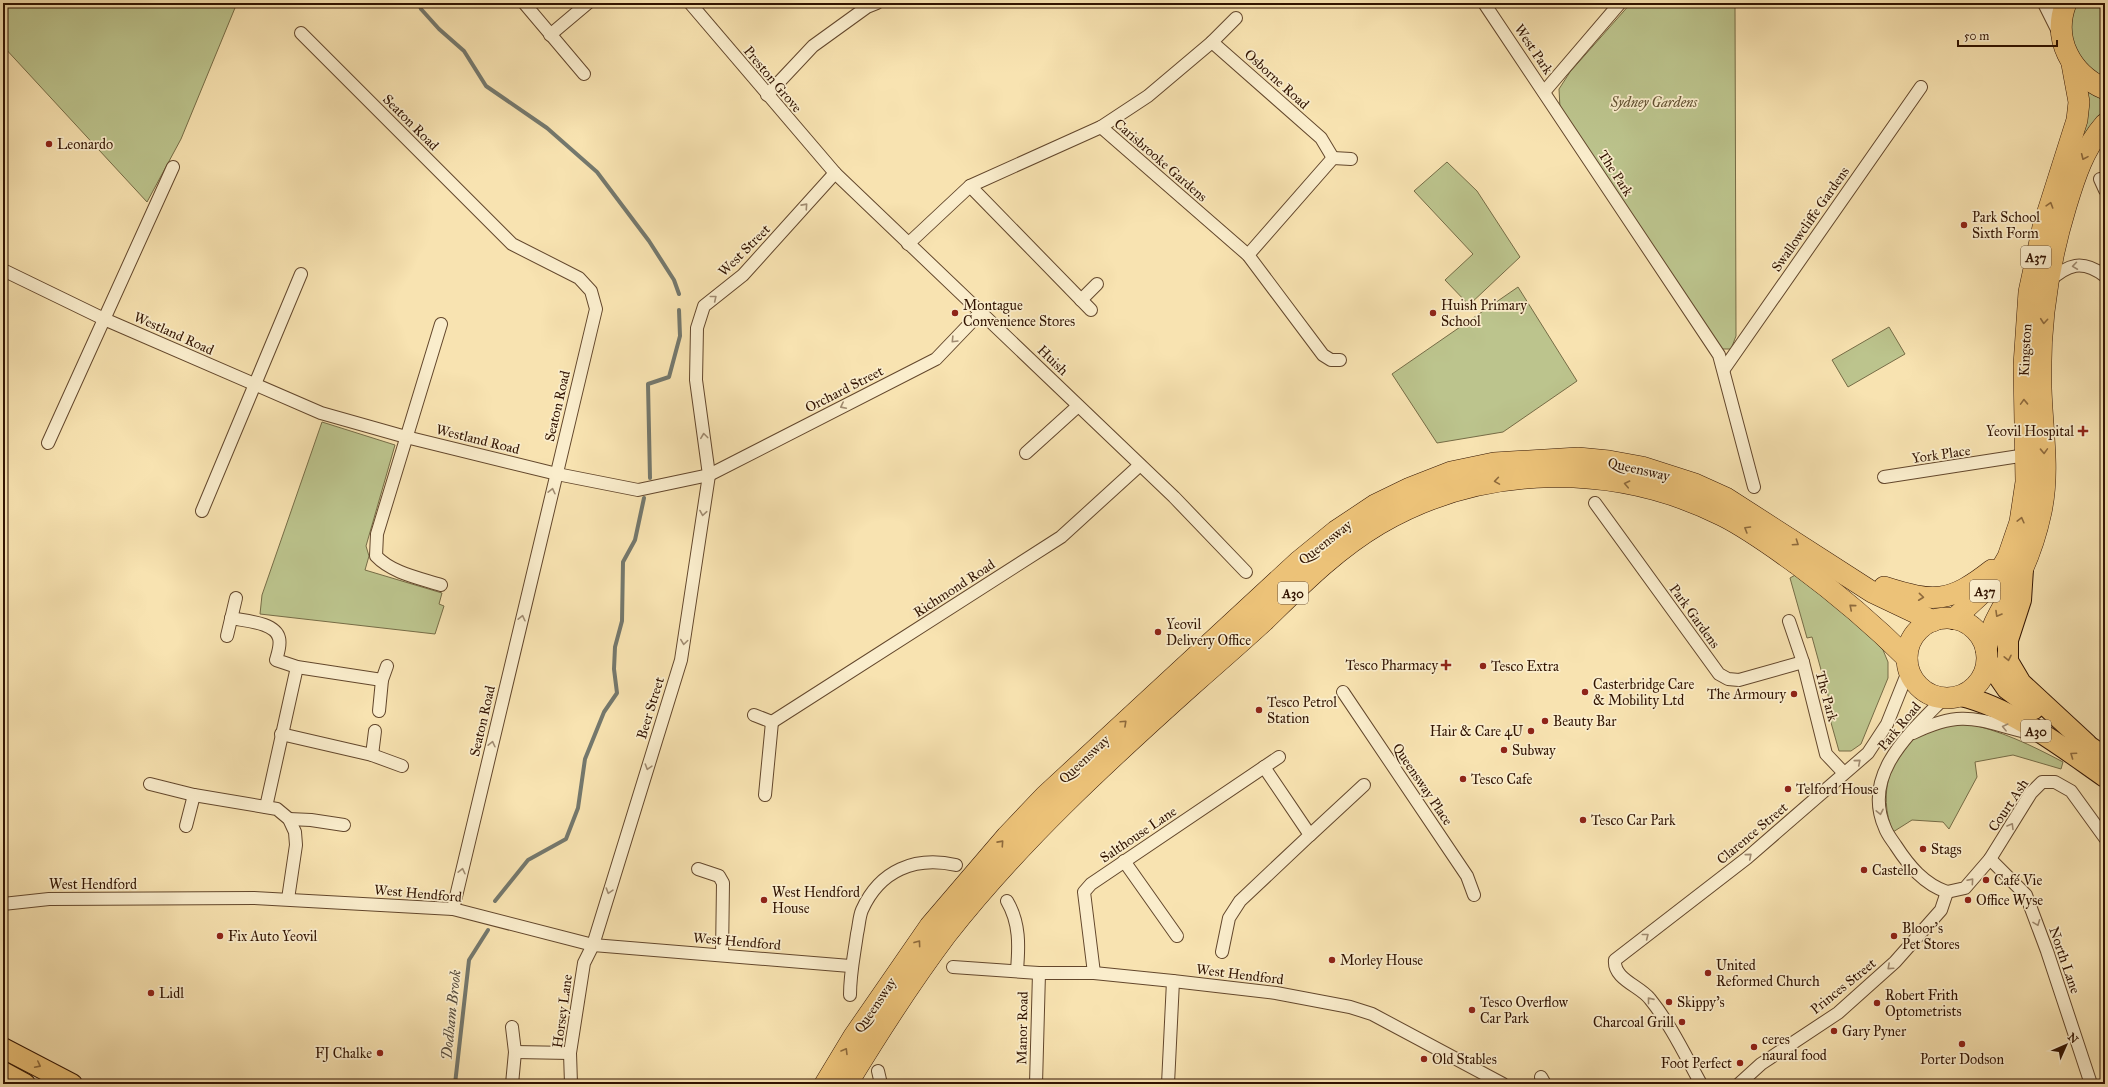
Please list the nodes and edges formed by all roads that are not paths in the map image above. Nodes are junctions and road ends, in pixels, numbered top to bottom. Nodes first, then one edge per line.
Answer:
1 (524, 3) edge
2 (588, 3) edge
3 (690, 3) edge
4 (877, 3) edge
5 (1484, 3) edge
6 (1620, 3) edge
7 (2046, 3) edge
8 (2066, 3) edge
9 (1236, 18) dead end
10 (301, 33) dead end
11 (2061, 33) junction
12 (550, 35) junction
13 (1212, 42) junction
14 (2072, 64) junction
15 (584, 74) dead end
16 (1921, 87) dead end
17 (2105, 89) edge
18 (1544, 92) junction
19 (767, 95) junction
20 (2105, 124) edge
21 (1100, 127) junction
22 (1333, 158) junction
23 (1351, 159) dead end
24 (173, 166) dead end
25 (835, 173) junction
26 (970, 186) junction
27 (908, 244) junction
28 (1248, 255) junction
29 (3, 270) edge
30 (302, 274) dead end
31 (2105, 276) edge
32 (2048, 282) junction
33 (1097, 284) dead end
34 (1081, 300) junction
35 (1091, 310) dead end
36 (980, 312) junction
37 (104, 319) junction
38 (441, 324) dead end
39 (1340, 360) dead end
40 (1724, 370) junction
41 (253, 385) junction
42 (1078, 406) junction
43 (406, 437) junction
44 (48, 443) dead end
45 (1026, 452) dead end
46 (2026, 455) junction
47 (1140, 464) junction
48 (556, 474) junction
49 (709, 475) junction
50 (1884, 477) dead end
51 (1754, 487) dead end
52 (1595, 503) dead end
53 (202, 511) dead end
54 (2016, 561) junction
55 (1246, 572) dead end
56 (1844, 574) junction
57 (441, 585) dead end
58 (236, 598) dead end
59 (231, 618) junction
60 (1954, 619) junction
61 (1789, 621) dead end
62 (1933, 621) junction
63 (227, 636) dead end
64 (1987, 654) junction
65 (1802, 662) junction
66 (1908, 663) junction
67 (298, 666) junction
68 (386, 666) dead end
69 (382, 680) junction
70 (1343, 692) dead end
71 (1952, 697) junction
72 (379, 711) dead end
73 (754, 716) dead end
74 (772, 722) junction
75 (375, 731) dead end
76 (281, 734) junction
77 (2043, 735) junction
78 (1908, 736) junction
79 (2087, 744) junction
80 (372, 755) junction
81 (1279, 757) dead end
82 (2105, 757) edge
83 (402, 766) dead end
84 (1264, 767) junction
85 (1844, 773) junction
86 (2105, 777) edge
87 (150, 784) dead end
88 (1364, 785) dead end
89 (194, 795) junction
90 (765, 796) dead end
91 (266, 808) junction
92 (289, 819) junction
93 (344, 825) dead end
94 (186, 826) dead end
95 (1310, 835) junction
96 (2105, 838) edge
97 (1990, 859) junction
98 (1124, 861) junction
99 (956, 865) dead end
100 (698, 869) dead end
101 (1947, 892) junction
102 (1474, 895) dead end
103 (288, 899) junction
104 (1007, 902) dead end
105 (3, 904) edge
106 (453, 909) junction
107 (1177, 936) dead end
108 (593, 945) junction
109 (1222, 952) dead end
110 (722, 955) junction
111 (850, 966) junction
112 (953, 967) dead end
113 (1017, 970) junction
114 (1039, 973) junction
115 (1094, 974) junction
116 (1173, 981) junction
117 (850, 995) dead end
118 (512, 1027) dead end
119 (3, 1048) edge
120 (515, 1052) junction
121 (570, 1053) junction
122 (3, 1072) edge
123 (878, 1072) dead end
124 (25, 1084) edge
125 (72, 1084) edge
126 (512, 1084) edge
127 (571, 1084) edge
128 (825, 1084) edge
129 (847, 1084) edge
130 (881, 1084) edge
131 (1036, 1084) edge
132 (1168, 1084) edge
133 (1503, 1084) edge
134 (1701, 1084) edge
135 (1739, 1084) edge
136 (2091, 1084) edge

1 - 12 street
2 - 12 street
3 - 19 street, Preston Grove
4 - 19 street
5 - 18 street, West Park
6 - 18 street
7 - 11 street
8 - 11 highway, A37
9 - 13 street
10 - 48 street, Seaton Road
11 - 14 highway, A37
12 - 15 street
13 - 21 street
13 - 22 street, Osborne Road
14 - 17 highway, A37
46 -> 14 highway, Kingston / A37
16 - 40 street, Swallowcliffe Gardens
18 - 40 street, The Park
19 - 25 street, Preston Grove
20 -> 32 highway, Kingston / A37
21 - 26 street, Carisbrooke Gardens
21 - 28 street, Carisbrooke Gardens
22 - 23 street
22 - 28 street
24 - 37 street
25 - 27 street, Huish
49 -> 25 street, West Street
26 - 27 street, Carisbrooke Gardens
26 - 34 street
27 - 36 street, Huish
28 - 39 street, Carisbrooke Gardens
29 - 37 street, Westland Road
30 - 41 street
31 -> 32 street
32 -> 54 highway, Kingston / A37
33 - 34 street
34 - 35 street
36 - 42 street, Huish
36 -> 49 street, Orchard Street
37 - 41 street, Westland Road
37 - 44 street
38 - 43 street
40 - 51 street, The Park
41 - 43 street, Westland Road
41 - 53 street
42 - 45 street
42 - 47 street, Huish
43 - 48 street, Westland Road
43 - 57 street
46 - 50 street, York Place
54 -> 46 highway, Kingston / A37
47 - 55 street, Huish
47 - 74 street, Richmond Road
48 - 49 street, Westland Road
106 -> 48 street, Seaton Road
49 -> 108 street, Beer Street
52 - 65 street, Park Gardens
56 -> 54 highway
54 - 60 highway, Kingston / A37
54 -> 64 highway, Kingston / A37
54 -> 79 main road
56 - 62 highway, Queensway / A30
128 -> 56 highway, Queensway / A30
58 - 59 street
59 - 63 street
59 - 67 street
60 - 62 highway
60 - 64 highway
61 - 65 street, The Park
62 - 66 highway
64 - 71 highway
64 - 79 main road, A30
65 - 85 street, The Park
66 - 71 highway
85 -> 66 street, Clarence Street
66 -> 129 highway, Queensway / A30
67 - 69 street
67 - 76 street
68 - 69 street
69 - 72 street
70 - 102 street, Queensway Place
71 - 77 main road, A30
71 - 78 street, Park Road
73 - 74 street
74 - 90 street
75 - 80 street
76 - 80 street
76 - 91 street
77 -> 78 street
86 -> 77 main road, A30
78 -> 101 street, Park Road
79 - 82 main road, A30
80 - 83 street
81 - 84 street, Salthouse Lane
84 - 95 street
84 - 98 street, Salthouse Lane
134 -> 85 street, Clarence Street
87 - 89 street
88 - 95 street
89 - 91 street
89 - 94 street
91 - 92 street
92 - 93 street
92 - 103 street
95 - 109 street
97 -> 96 street, Court Ash
101 -> 97 street
97 -> 136 street, North Lane
98 - 107 street
98 - 115 street, Salthouse Lane
99 - 111 street
100 - 110 street
101 -> 135 street, Princes Street
103 - 105 street, West Hendford
103 - 106 street, West Hendford
104 - 113 street
106 - 108 street, West Hendford
108 - 110 street, West Hendford
108 - 121 street, Horsey Lane
110 - 111 street, West Hendford
111 - 117 street
112 - 113 street, West Hendford
113 - 114 street, West Hendford
114 - 115 street, West Hendford
114 - 131 street, Manor Road
115 - 116 street, West Hendford
116 - 132 street
116 - 133 street, West Hendford
118 - 120 street
119 -> 125 main road
120 - 121 street
120 - 126 street
121 - 127 street, Horsey Lane
122 - 124 main road
123 - 130 street

